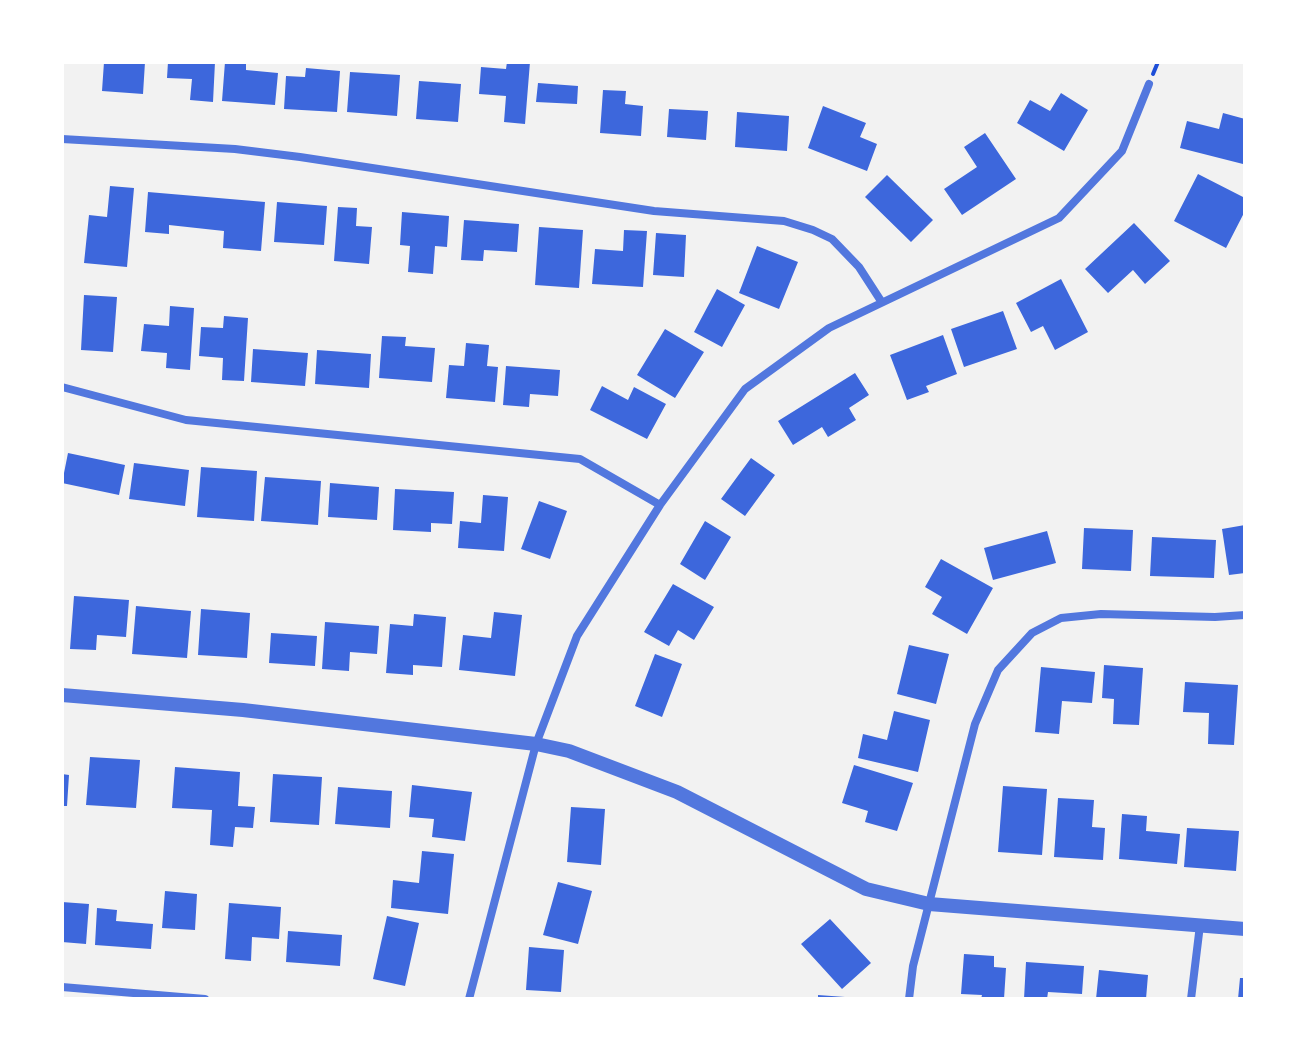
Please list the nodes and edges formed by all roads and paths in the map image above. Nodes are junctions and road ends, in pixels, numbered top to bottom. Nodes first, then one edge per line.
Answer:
1 (1149, 84) dead end
2 (62, 139) edge
3 (881, 301) junction
4 (62, 387) edge
5 (660, 505) junction
6 (1245, 615) edge
7 (62, 695) edge
8 (536, 744) junction
9 (929, 904) junction
10 (1200, 925) junction
11 (1245, 929) edge
12 (62, 987) edge
13 (205, 999) edge
14 (469, 999) edge
15 (909, 999) edge
16 (1191, 999) edge

1 - 3 street
2 - 3 street
3 - 5 street
4 - 5 street
5 - 8 street
6 - 9 street
7 - 8 street
8 - 9 street
8 - 14 street
9 - 10 street
9 - 15 street
10 - 11 street
10 - 16 street
12 - 13 street

